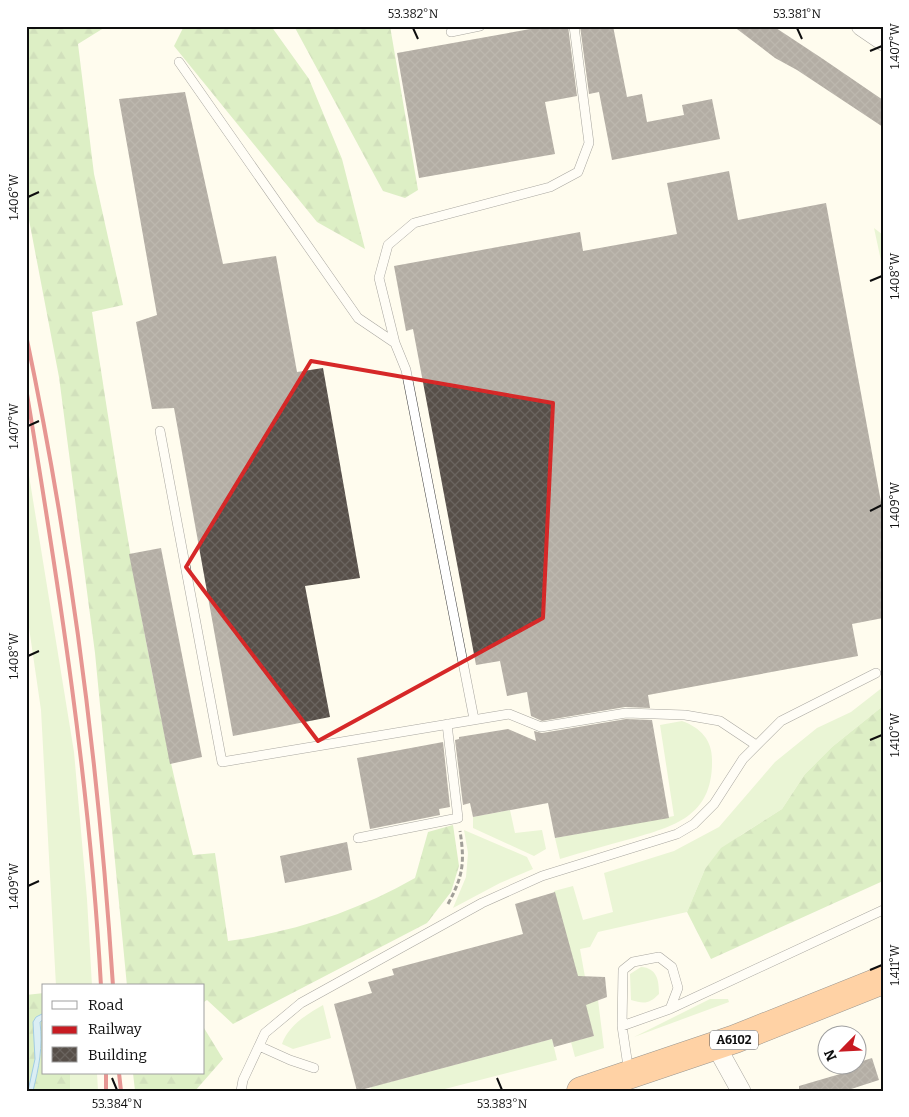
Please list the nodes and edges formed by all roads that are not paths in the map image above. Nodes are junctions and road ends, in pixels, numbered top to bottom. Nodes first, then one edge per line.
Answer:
1 (480, 26) edge
2 (574, 26) edge
3 (861, 26) edge
4 (450, 32) dead end
5 (883, 41) edge
6 (179, 62) dead end
7 (395, 343) junction
8 (160, 431) dead end
9 (876, 674) dead end
10 (474, 720) junction
11 (447, 724) junction
12 (756, 745) junction
13 (358, 838) dead end
14 (883, 910) edge
15 (883, 980) edge
16 (670, 1009) junction
17 (622, 1026) junction
18 (259, 1046) junction
19 (716, 1046) junction
20 (314, 1068) dead end
21 (629, 1076) junction
22 (241, 1091) edge
23 (581, 1091) edge
24 (741, 1091) edge

1 - 4 lane
2 - 7 lane
3 - 5 street
6 - 7 lane
7 - 10 lane
8 - 11 lane
9 - 12 lane
10 - 11 lane
10 - 12 lane
11 - 13 lane
12 - 18 lane
14 - 16 lane
15 - 19 highway, A6102
16 - 17 lane
16 - 17 lane
17 - 21 lane
18 - 20 lane
18 - 22 lane
19 - 21 highway, A6102
19 - 24 street
21 - 23 highway, A6102

